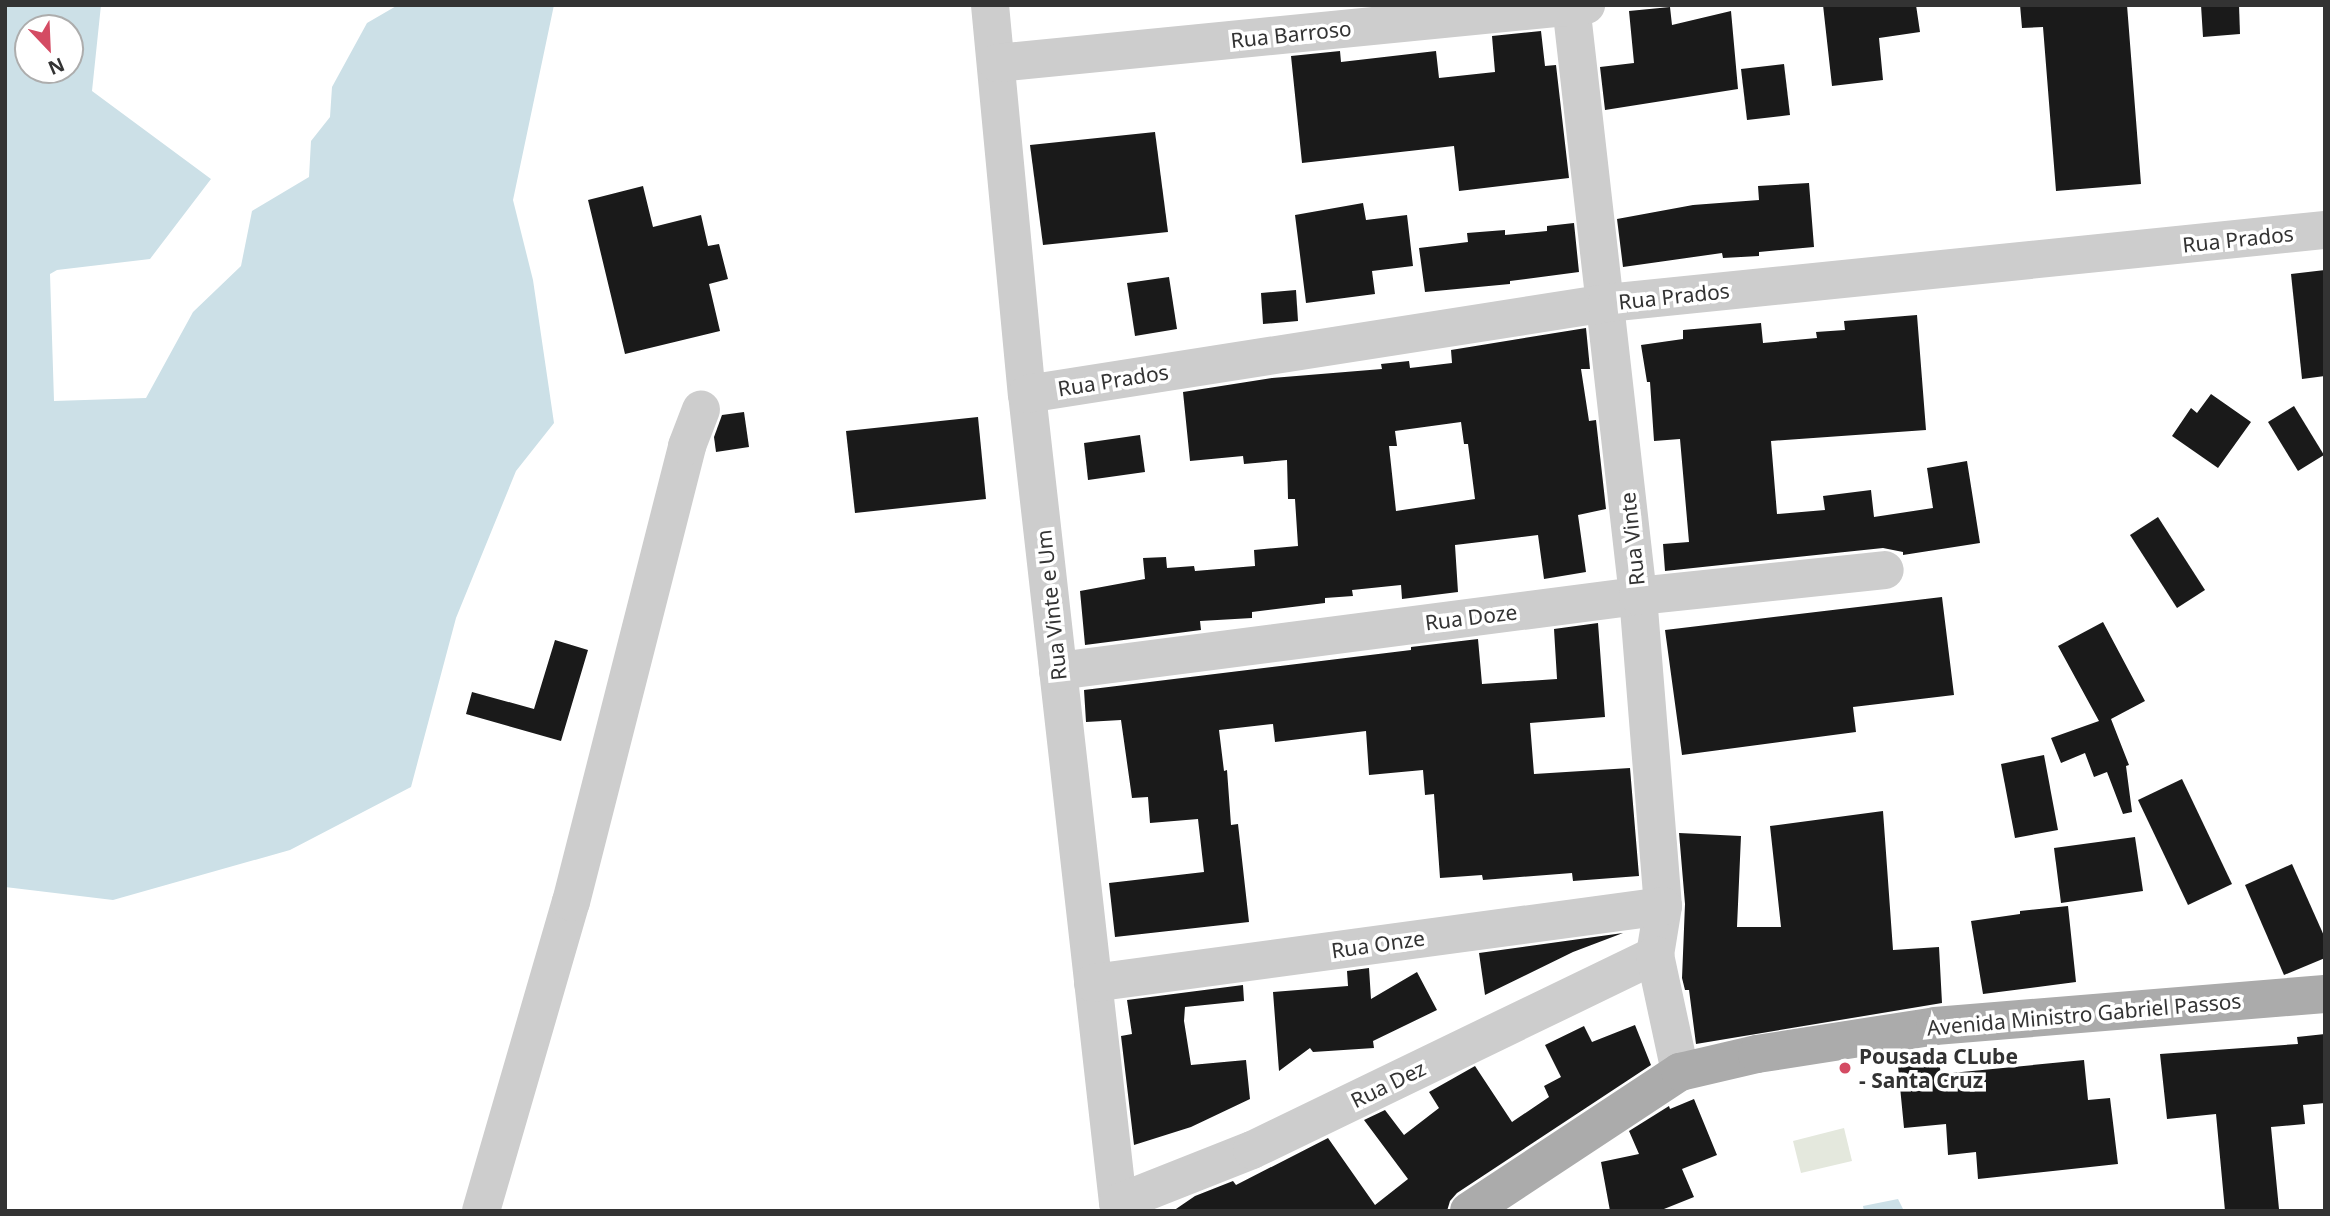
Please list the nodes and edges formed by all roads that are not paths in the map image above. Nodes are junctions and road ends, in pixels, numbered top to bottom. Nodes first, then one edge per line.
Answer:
1 (989, 5) edge
2 (1576, 6) edge
3 (997, 63) junction
4 (2325, 230) edge
5 (1607, 303) junction
6 (1027, 394) junction
7 (701, 410) dead end
8 (1885, 570) dead end
9 (1638, 596) junction
10 (1058, 671) junction
11 (1663, 906) junction
12 (1655, 955) junction
13 (1093, 983) junction
14 (2325, 994) edge
15 (1680, 1072) junction
16 (1118, 1203) joint
17 (481, 1211) edge
18 (1469, 1211) edge

1 - 3 street, Rua Vinte e Um
2 - 3 street, Rua Barroso
2 - 5 street, Rua Vinte
3 - 6 street, Rua Vinte e Um
4 - 5 street, Rua Prados
5 - 6 street, Rua Prados
5 - 9 street, Rua Vinte
6 - 10 street, Rua Vinte e Um
7 - 17 street
8 - 9 street, Rua Doze
9 - 10 street, Rua Doze
9 - 11 street, Rua Vinte
10 - 13 street, Rua Vinte e Um
11 - 12 street, Rua Vinte
11 - 13 street, Rua Onze
12 - 15 street, Rua Vinte
12 - 16 street, Rua Dez
13 - 16 street, Rua Vinte e Um
14 - 15 main road, Avenida Ministro Gabriel Passos
15 - 18 main road, Avenida Ministro Gabriel Passos

